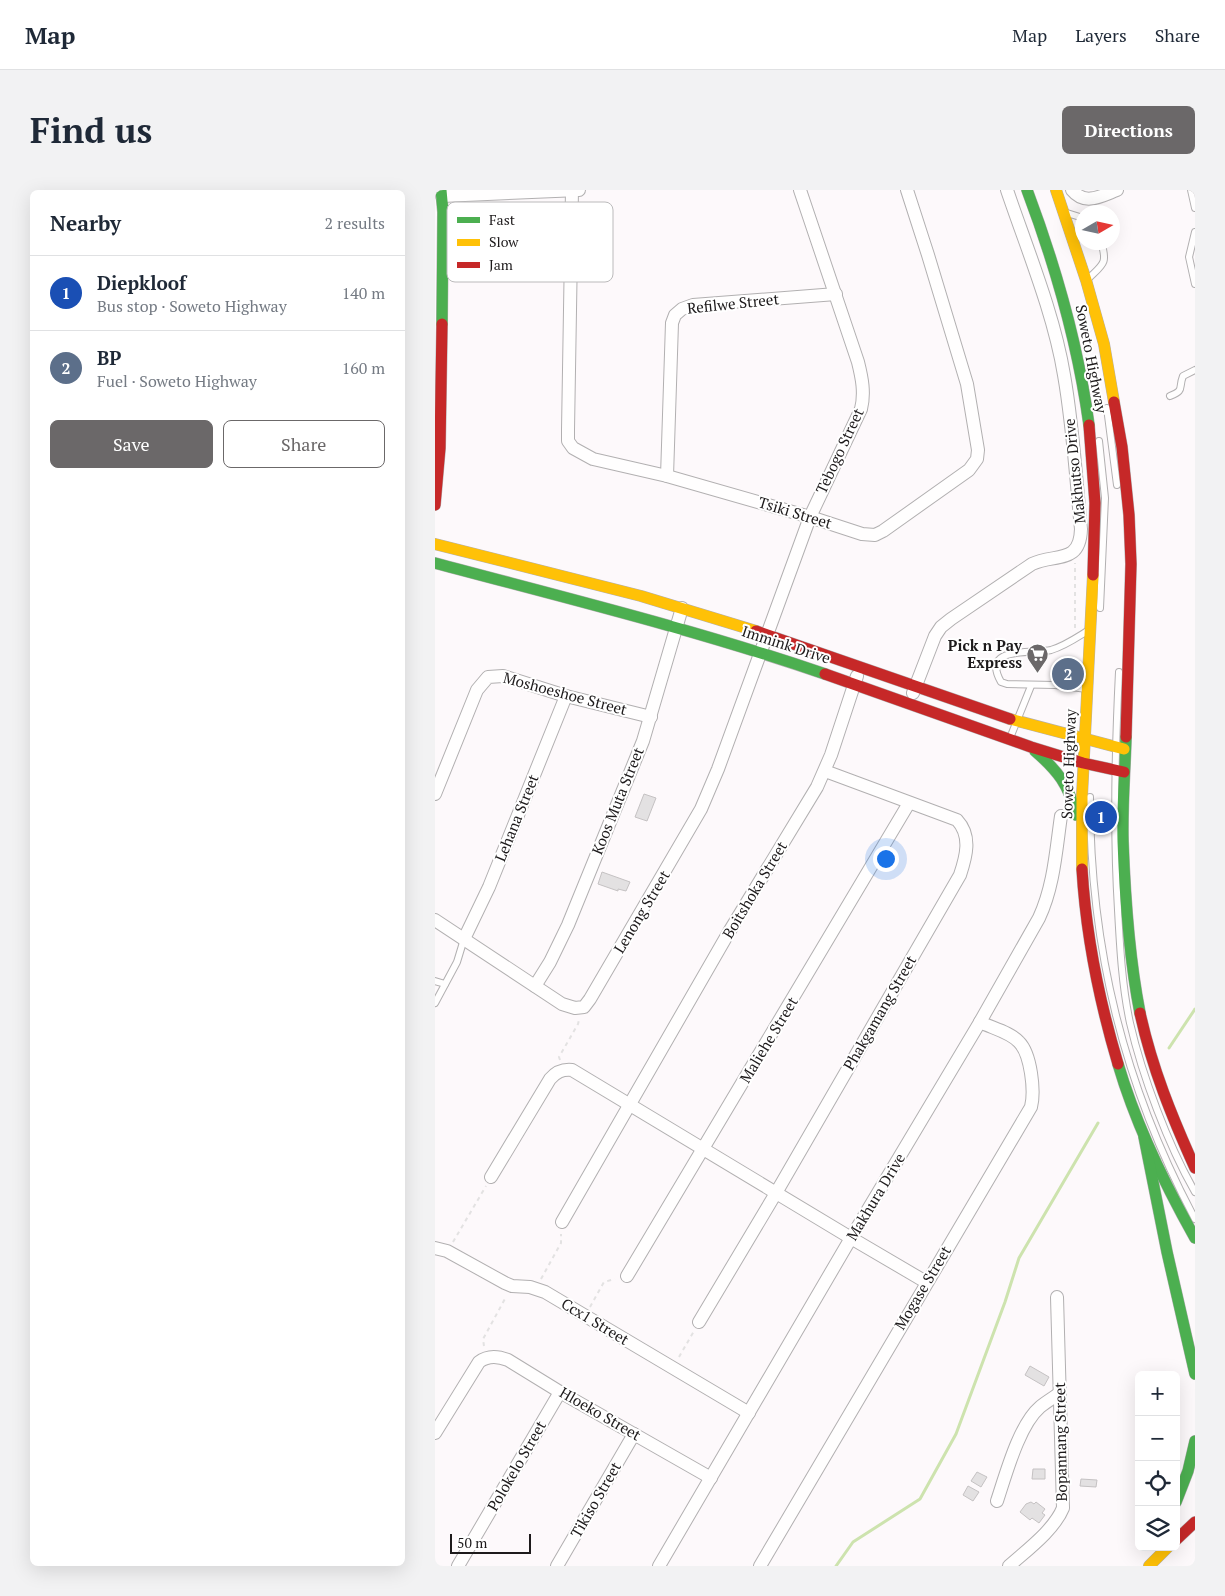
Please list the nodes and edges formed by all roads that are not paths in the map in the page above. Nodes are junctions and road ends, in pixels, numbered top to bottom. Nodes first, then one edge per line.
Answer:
1 (572, 190) edge
2 (580, 190) edge
3 (800, 190) edge
4 (907, 190) edge
5 (1007, 190) edge
6 (1027, 190) edge
7 (1035, 190) edge
8 (1048, 190) edge
9 (1056, 190) edge
10 (1072, 190) edge
11 (1117, 190) edge
12 (1191, 190) edge
13 (441, 193) edge
14 (1195, 208) edge
15 (1064, 212) junction
16 (1075, 215) edge
17 (1195, 232) edge
18 (1103, 250) edge
19 (1064, 275) dead end
20 (1086, 280) junction
21 (571, 282) edge
22 (1195, 284) edge
23 (836, 294) junction
24 (1088, 314) dead end
25 (1195, 370) edge
26 (1088, 374) dead end
27 (1170, 396) dead end
28 (1105, 399) dead end
29 (1097, 427) dead end
30 (1098, 436) dead end
31 (437, 448) edge
32 (667, 476) junction
33 (1118, 491) dead end
34 (435, 504) edge
35 (810, 517) junction
36 (1122, 530) dead end
37 (435, 544) edge
38 (435, 563) edge
39 (682, 608) junction
40 (1100, 612) dead end
41 (1122, 626) dead end
42 (677, 627) junction
43 (1091, 629) junction
44 (767, 634) junction
45 (761, 652) junction
46 (1120, 663) dead end
47 (860, 667) junction
48 (1095, 678) dead end
49 (855, 684) junction
50 (916, 684) junction
51 (1031, 686) junction
52 (1088, 689) junction
53 (566, 696) junction
54 (910, 703) junction
55 (651, 717) junction
56 (1017, 721) junction
57 (1009, 739) junction
58 (1090, 743) junction
59 (1031, 747) junction
60 (1120, 748) junction
61 (1089, 764) junction
62 (825, 771) junction
63 (1119, 771) junction
64 (1090, 793) dead end
65 (435, 794) edge
66 (909, 803) junction
67 (1061, 816) dead end
68 (1082, 853) junction
69 (435, 920) edge
70 (464, 938) junction
71 (435, 981) edge
72 (445, 984) junction
73 (535, 986) junction
74 (435, 1003) edge
75 (980, 1022) junction
76 (629, 1104) junction
77 (1144, 1137) junction
78 (703, 1149) junction
79 (1195, 1168) edge
80 (491, 1178) road end
81 (1195, 1192) edge
82 (776, 1193) junction
83 (1195, 1219) edge
84 (561, 1222) road end
85 (851, 1238) junction
86 (1195, 1238) edge
87 (441, 1250) edge
88 (627, 1276) road end
89 (926, 1282) junction
90 (1057, 1297) dead end
91 (699, 1322) road end
92 (1195, 1374) edge
93 (560, 1392) junction
94 (1060, 1393) junction
95 (749, 1413) junction
96 (435, 1433) edge
97 (634, 1434) junction
98 (1195, 1441) edge
99 (711, 1478) junction
100 (1180, 1491) edge
101 (997, 1501) dead end
102 (1195, 1522) edge
103 (1180, 1536) edge
104 (1148, 1551) edge
105 (1164, 1551) edge
106 (458, 1566) edge
107 (557, 1566) edge
108 (659, 1566) edge
109 (760, 1566) edge
110 (1009, 1566) edge
111 (1138, 1566) edge
112 (1149, 1566) edge

1 - 2 street
1 - 13 street
3 - 23 street, Tebogo Street
4 - 35 street, Tsiki Street
5 - 50 street, Makhutso Drive
6 - 43 main road, Soweto Highway
7 - 19 lane
8 - 24 lane, Soweto Highway
9 - 15 main road, Soweto Highway
10 - 11 street
12 - 14 lane
13 - 31 main road
15 - 16 lane
15 - 20 main road, Soweto Highway
17 - 22 lane
18 - 20 lane
20 - 60 main road, Soweto Highway
21 - 32 street, Tsiki Street
23 - 32 street, Refilwe Street
23 - 35 street, Tebogo Street
25 - 27 lane
26 - 29 lane, Soweto Highway
28 - 33 lane, Soweto Highway
30 - 40 lane, Soweto Highway
31 - 34 main road
32 - 35 street, Tsiki Street
35 - 44 street, Tebogo Street
36 - 41 lane
37 - 39 main road, Immink Drive
38 - 42 main road, Immink Drive
39 - 42 street, Koos Muta Street
39 - 44 main road, Immink Drive
42 - 45 main road, Immink Drive
42 - 55 street, Koos Muta Street
43 - 51 lane
43 - 52 main road, Soweto Highway
44 - 45 street, Tebogo Street
44 - 47 main road, Immink Drive
45 - 49 main road, Immink Drive
45 - 73 street, Lenong Street
46 - 60 lane, Soweto Highway
47 - 49 street, Boitshoka Street
47 - 50 main road, Immink Drive
48 - 58 lane, Soweto Highway
49 - 54 main road, Immink Drive
49 - 62 street, Boitshoka Street
50 - 54 street
50 - 56 main road, Immink Drive
51 - 52 lane
51 - 56 lane
52 - 58 main road, Soweto Highway
53 - 55 street, Moshoeshoe Street
53 - 65 street, Moshoeshoe Street
53 - 70 street, Lehana Street
54 - 57 main road, Immink Drive
55 - 73 street, Koos Muta Street
56 - 57 lane
56 - 58 main road, Immink Drive
57 - 59 main road, Immink Drive
58 - 60 main road, Immink Drive
58 - 61 main road, Soweto Highway
59 - 61 main road, Immink Drive
59 - 68 main road
60 - 63 main road, Soweto Highway
61 - 63 main road, Immink Drive
61 - 68 main road, Soweto Highway
62 - 66 street, Phakgamang Street
62 - 76 street, Boitshoka Street
63 - 79 main road, Soweto Highway
63 - 81 lane, Soweto Highway
64 - 83 lane, Soweto Highway
66 - 78 street, Maliehe Street
66 - 82 street, Phakgamang Street
67 - 75 street, Makhura Drive
68 - 77 main road, Soweto Highway
69 - 70 street
70 - 72 lane
70 - 73 street
71 - 72 lane
72 - 74 lane
75 - 85 street, Makhura Drive
75 - 89 street, Mogase Street
76 - 78 street
76 - 80 street
76 - 84 street, Boitshoka Street
77 - 86 main road, Soweto Highway
77 - 92 main road
78 - 82 street
78 - 88 street, Maliehe Street
82 - 85 street
82 - 91 street, Phakgamang Street
85 - 89 street
85 - 95 street, Makhura Drive
87 - 95 street, Ccx1 Street
89 - 109 street, Mogase Street
90 - 94 street, Bopannang Street
93 - 96 street, Hloeko Street
93 - 97 street, Hloeko Street
93 - 106 street, Polokelo Street
94 - 101 street
94 - 110 street, Bopannang Street
95 - 99 street, Makhura Drive
97 - 99 street, Hloeko Street
97 - 107 street, Tikiso Street
98 - 100 main road
99 - 108 street, Makhura Drive
102 - 103 main road
104 - 111 main road
105 - 112 main road

